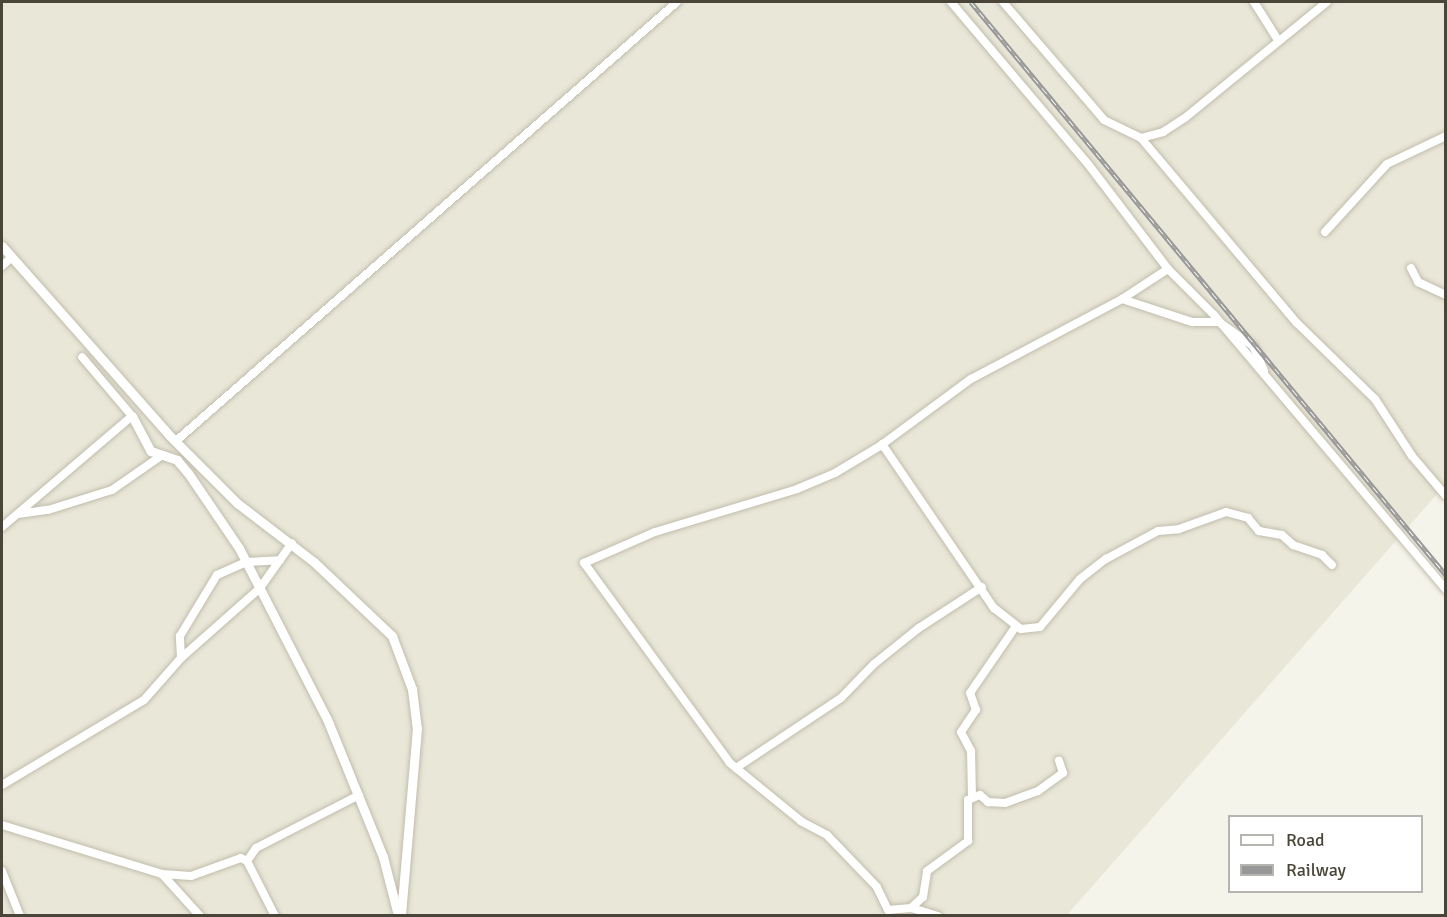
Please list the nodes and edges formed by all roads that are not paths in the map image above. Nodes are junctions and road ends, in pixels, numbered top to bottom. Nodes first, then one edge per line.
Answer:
1 (677, 2) edge
2 (951, 2) edge
3 (1003, 2) edge
4 (1254, 2) edge
5 (1327, 2) edge
6 (1278, 40) junction
7 (1446, 136) edge
8 (1142, 138) junction
9 (1325, 232) dead end
10 (2, 246) edge
11 (12, 257) junction
12 (2, 266) edge
13 (1411, 268) dead end
14 (1168, 269) junction
15 (1446, 295) edge
16 (1122, 299) junction
17 (1219, 322) junction
18 (82, 357) dead end
19 (132, 417) junction
20 (176, 441) junction
21 (882, 444) junction
22 (161, 456) junction
23 (1446, 496) edge
24 (18, 514) junction
25 (2, 527) edge
26 (292, 543) junction
27 (280, 560) junction
28 (246, 562) junction
29 (1332, 566) dead end
30 (982, 587) junction
31 (260, 588) junction
32 (1446, 591) edge
33 (1016, 626) junction
34 (181, 658) junction
35 (1059, 761) dead end
36 (736, 768) junction
37 (2, 785) edge
38 (359, 795) junction
39 (972, 797) junction
40 (2, 825) edge
41 (247, 861) junction
42 (2, 871) edge
43 (162, 874) junction
44 (189, 876) junction
45 (184, 898) junction
46 (911, 908) junction
47 (902, 910) junction
48 (20, 915) edge
49 (200, 915) edge
50 (275, 915) edge
51 (399, 915) edge
52 (894, 915) edge
53 (938, 915) edge

1 - 20 street
2 - 14 street
3 - 8 street
4 - 6 street
5 - 6 street
6 - 8 street
7 - 9 street
8 - 23 street
10 - 11 street
11 - 12 street
11 - 20 street
13 - 15 street
14 - 16 street
14 - 17 street
16 - 17 street
16 - 21 street
17 - 32 street
18 - 19 street
19 - 22 street
19 - 24 street
20 - 26 street
21 - 30 street
21 - 36 street
22 - 24 street
22 - 28 street
24 - 25 street
26 - 27 street
26 - 51 street
27 - 28 street
27 - 31 street
28 - 31 street
28 - 34 street
29 - 33 street
30 - 33 street
30 - 36 street
31 - 34 street
31 - 38 street
33 - 39 street
34 - 37 street
35 - 39 street
36 - 47 street
38 - 41 street
38 - 51 street
39 - 46 street
40 - 43 street
41 - 44 street
41 - 50 street
42 - 48 street
43 - 44 street
43 - 45 street
44 - 45 street
45 - 49 street
46 - 47 street
46 - 53 street
47 - 52 street

